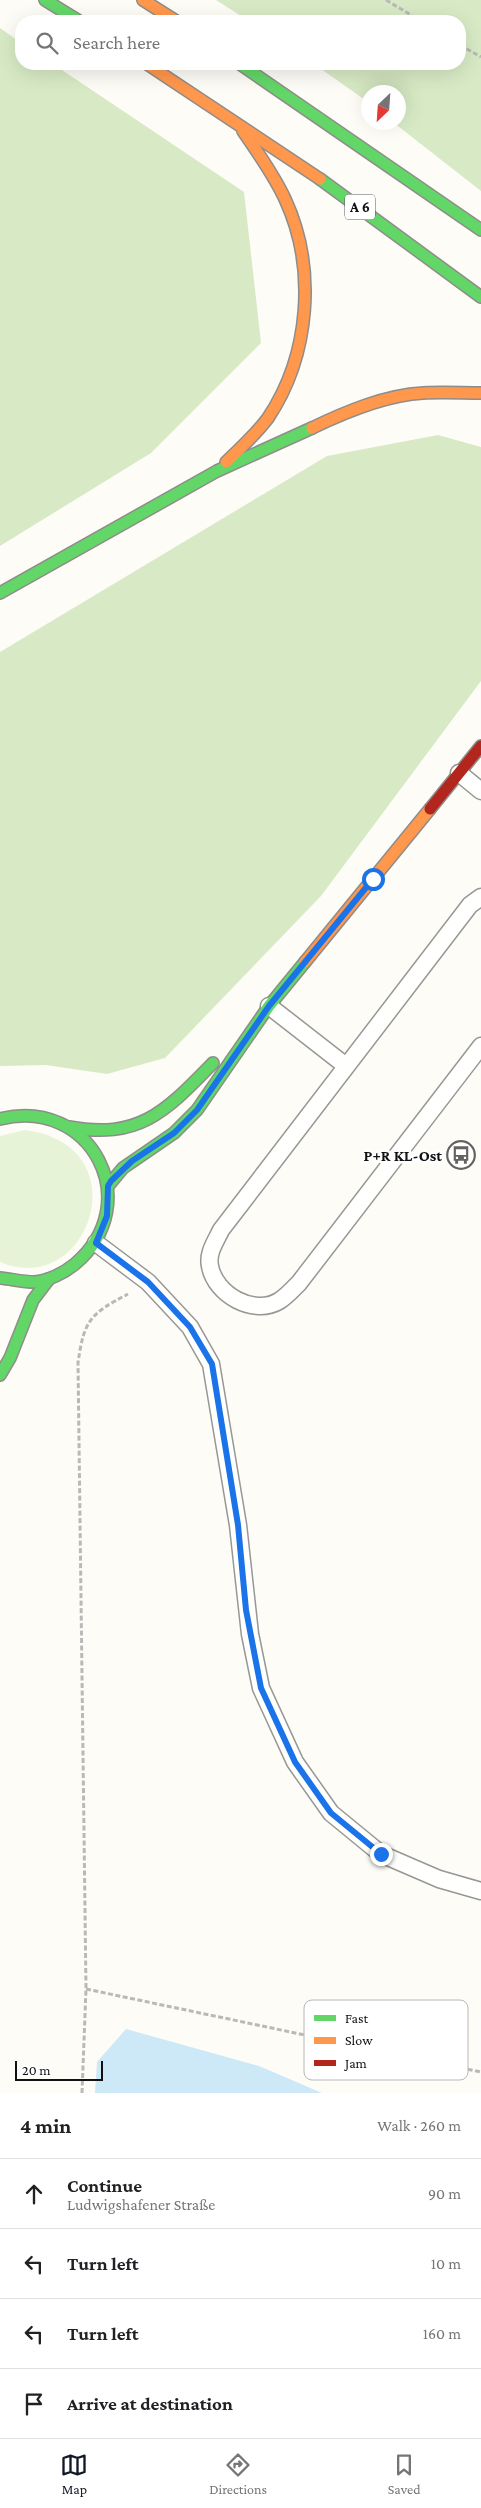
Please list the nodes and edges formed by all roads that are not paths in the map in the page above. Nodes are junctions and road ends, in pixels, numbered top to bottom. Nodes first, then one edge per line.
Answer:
1 (45, 0) edge
2 (143, 0) edge
3 (69, 15) edge
4 (167, 15) edge
5 (157, 70) edge
6 (249, 70) edge
7 (236, 119) junction
8 (481, 230) edge
9 (481, 297) edge
10 (481, 393) edge
11 (217, 471) junction
12 (0, 593) edge
13 (481, 746) edge
14 (459, 774) junction
15 (481, 791) edge
16 (481, 897) edge
17 (269, 1006) junction
18 (481, 1046) edge
19 (346, 1066) junction
20 (0, 1119) edge
21 (66, 1126) junction
22 (108, 1186) junction
23 (96, 1243) junction
24 (0, 1278) edge
25 (50, 1278) junction
26 (0, 1375) edge
27 (481, 1890) edge

1 - 3 main road
2 - 4 main road
5 - 7 main road, A 6
6 - 8 main road
7 - 9 main road, A 6
7 - 11 main road
10 - 11 main road
11 - 12 main road
13 - 14 main road
14 - 15 lane
14 - 17 main road
16 - 19 lane
17 - 19 lane
17 - 21 main road
17 - 22 main road
18 - 19 lane
20 - 21 main road
21 - 22 main road
22 - 23 main road
23 - 25 main road
23 - 27 lane
24 - 25 main road
25 - 26 main road

